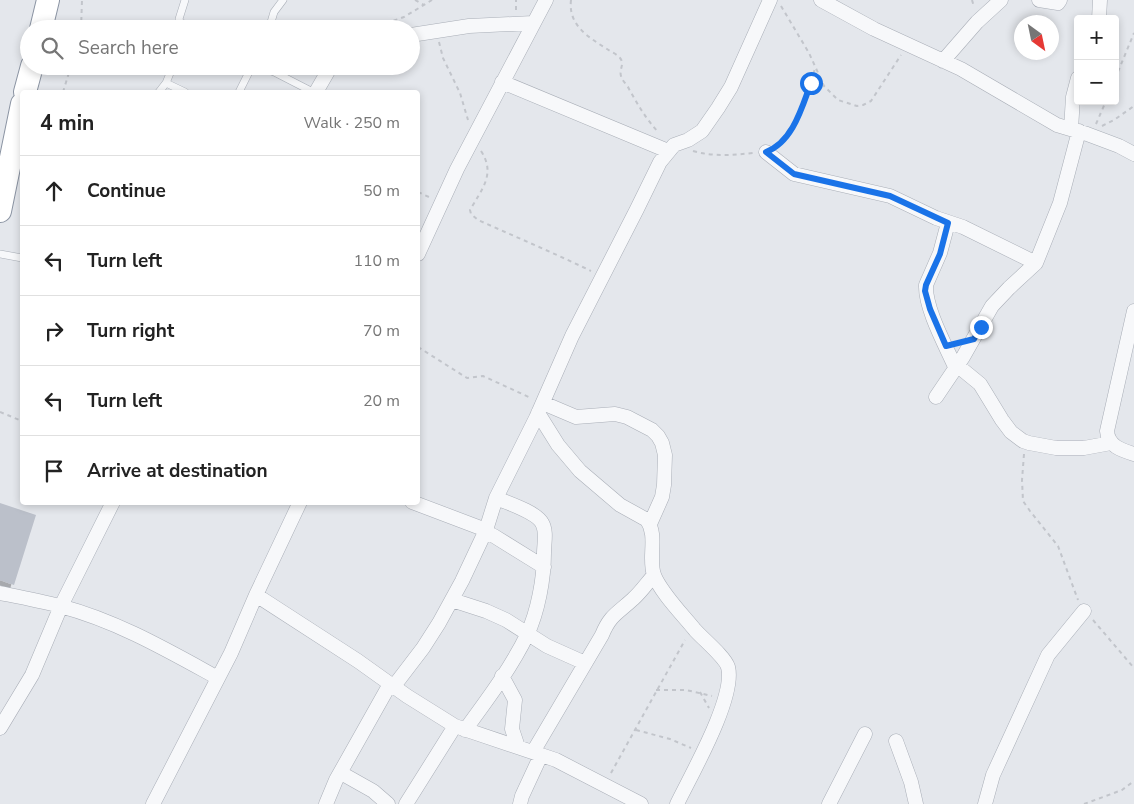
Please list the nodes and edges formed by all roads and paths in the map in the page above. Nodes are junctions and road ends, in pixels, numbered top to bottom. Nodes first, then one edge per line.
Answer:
1 (48, 0) edge
2 (82, 0) edge
3 (185, 0) edge
4 (283, 0) edge
5 (415, 0) edge
6 (432, 0) edge
7 (546, 0) edge
8 (571, 0) edge
9 (770, 0) edge
10 (777, 0) edge
11 (821, 0) edge
12 (1002, 0) edge
13 (1039, 0) edge
14 (1060, 0) edge
15 (1100, 0) edge
16 (424, 5) junction
17 (1099, 15) edge
18 (43, 20) edge
19 (81, 20) edge
20 (180, 20) edge
21 (272, 20) edge
22 (396, 20) edge
23 (533, 23) junction
24 (433, 31) junction
25 (420, 33) edge
26 (1134, 34) edge
27 (908, 45) junction
28 (943, 60) junction
29 (815, 69) junction
30 (1119, 70) edge
31 (30, 75) edge
32 (68, 75) edge
33 (169, 75) edge
34 (248, 75) edge
35 (280, 75) edge
36 (325, 75) edge
37 (502, 82) junction
38 (166, 83) junction
39 (26, 90) edge
40 (64, 90) edge
41 (161, 90) edge
42 (181, 90) edge
43 (240, 90) edge
44 (311, 90) edge
45 (316, 90) edge
46 (1075, 105) edge
47 (1103, 105) edge
48 (1134, 106) edge
49 (20, 128) edge
50 (1082, 131) junction
51 (473, 139) junction
52 (671, 148) junction
53 (766, 152) junction
54 (1134, 154) edge
55 (0, 211) edge
56 (948, 223) junction
57 (420, 250) edge
58 (0, 254) edge
59 (20, 258) edge
60 (1036, 263) junction
61 (602, 277) junction
62 (1134, 311) edge
63 (974, 339) junction
64 (946, 346) junction
65 (420, 348) edge
66 (957, 367) junction
67 (936, 397) dead end
68 (540, 408) junction
69 (0, 412) edge
70 (20, 420) edge
71 (1024, 441) junction
72 (1111, 443) junction
73 (1134, 454) edge
74 (496, 498) junction
75 (112, 505) edge
76 (299, 505) edge
77 (420, 505) edge
78 (650, 524) junction
79 (486, 531) junction
80 (544, 567) junction
81 (654, 575) junction
82 (0, 593) edge
83 (256, 595) junction
84 (452, 600) junction
85 (61, 606) junction
86 (1084, 611) junction
87 (693, 627) junction
88 (528, 634) junction
89 (585, 663) junction
90 (1134, 668) edge
91 (502, 676) junction
92 (218, 678) junction
93 (392, 685) junction
94 (656, 690) junction
95 (724, 700) junction
96 (0, 728) edge
97 (460, 728) junction
98 (635, 729) junction
99 (865, 734) dead end
100 (896, 741) dead end
101 (518, 747) junction
102 (537, 753) junction
103 (702, 753) junction
104 (341, 773) junction
105 (1134, 780) edge
106 (604, 785) junction
107 (153, 804) edge
108 (326, 804) edge
109 (388, 804) edge
110 (406, 804) edge
111 (520, 804) edge
112 (641, 804) edge
113 (677, 804) edge
114 (829, 804) edge
115 (916, 804) edge
116 (985, 804) edge
117 (1084, 804) edge

1 - 18 highway
2 - 19 path
3 - 20 lane
4 - 21 lane
5 - 16 path
6 - 16 path
7 - 23 street
8 - 52 path
9 - 52 street
10 - 29 path
11 - 27 street
12 - 28 street
13 - 14 street
15 - 17 street
16 - 22 path
23 - 24 street
23 - 37 street
24 - 25 street
24 - 51 path
26 - 30 path
27 - 28 street
27 - 29 path
28 - 50 street
29 - 53 path
31 - 39 highway
32 - 40 path
33 - 38 lane
34 - 43 lane
35 - 44 lane
36 - 45 street
37 - 51 street
37 - 52 street
38 - 41 lane
38 - 42 lane
46 - 50 street
47 - 50 path
48 - 50 path
49 - 55 highway
50 - 54 street
50 - 60 street
51 - 57 street
51 - 61 path
52 - 53 path
52 - 61 street
53 - 56 street
56 - 60 street
56 - 64 street
58 - 59 lane
60 - 63 street
61 - 68 street
62 - 72 street
63 - 64 street
63 - 66 street
64 - 66 street
65 - 68 path
66 - 67 street
66 - 71 street
68 - 74 street
68 - 78 street
68 - 78 street
69 - 70 path
71 - 72 street
71 - 86 path
72 - 73 street
74 - 79 street
74 - 80 street
75 - 85 street
76 - 83 street
77 - 79 street
78 - 81 street
79 - 80 street
79 - 84 street
80 - 88 street
81 - 87 street
81 - 89 street
82 - 85 street
83 - 92 street
83 - 93 street
84 - 88 street
84 - 93 street
85 - 92 street
85 - 96 street
86 - 90 path
86 - 116 street
87 - 94 path
87 - 95 street
88 - 89 street
88 - 91 street
89 - 102 street
91 - 97 street
91 - 101 street
92 - 107 street
93 - 97 street
93 - 104 street
94 - 95 path
94 - 98 path
95 - 103 street
97 - 101 street
97 - 110 street
98 - 103 path
98 - 106 path
99 - 114 street
100 - 115 street
101 - 102 street
102 - 106 street
102 - 111 street
103 - 113 street
104 - 108 street
104 - 109 street
105 - 117 path
106 - 112 street

